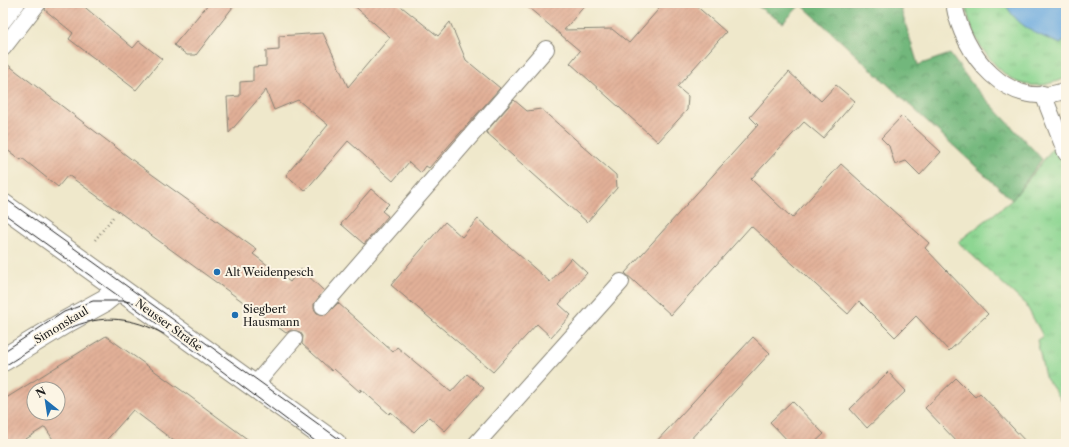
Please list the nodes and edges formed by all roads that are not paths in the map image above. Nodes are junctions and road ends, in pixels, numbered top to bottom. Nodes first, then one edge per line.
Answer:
1 (17, 3) edge
2 (38, 3) edge
3 (954, 3) edge
4 (3, 21) edge
5 (3, 48) edge
6 (546, 49) dead end
7 (1066, 90) edge
8 (1043, 94) junction
9 (1066, 153) edge
10 (3, 205) edge
11 (621, 282) dead end
12 (119, 289) junction
13 (323, 306) dead end
14 (294, 339) dead end
15 (3, 360) edge
16 (254, 386) junction
17 (331, 443) edge
18 (476, 444) edge

1 - 4 lane
2 - 5 lane
3 - 8 lane
6 - 13 lane
7 - 8 lane
8 - 9 lane
10 - 12 main road, Neusser Straße
11 - 18 lane
12 - 15 main road, Simonskaul
12 - 16 main road, Neusser Straße
14 - 16 lane
16 - 17 main road, Neusser Straße

